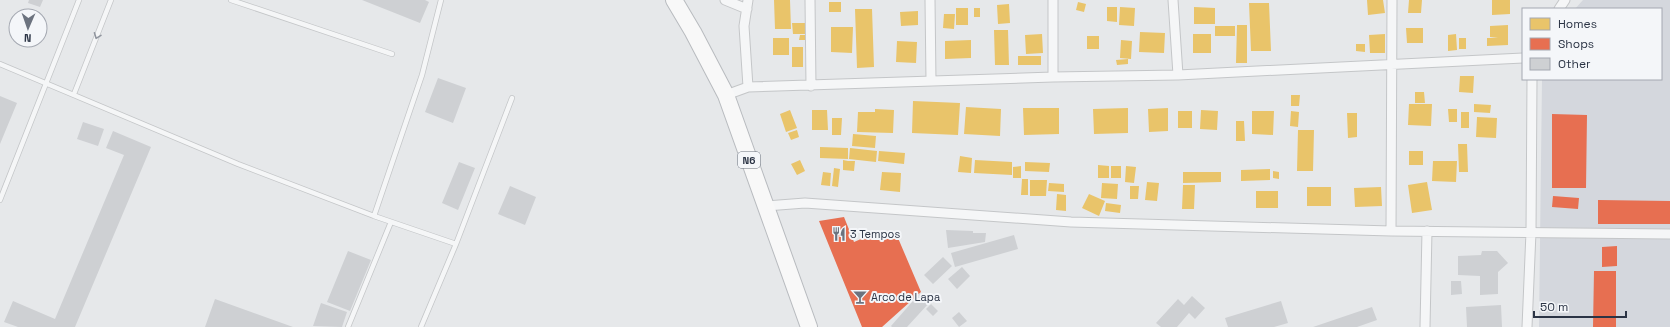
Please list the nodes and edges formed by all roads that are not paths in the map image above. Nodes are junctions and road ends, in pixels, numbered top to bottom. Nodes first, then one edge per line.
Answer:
1 (79, 0) edge
2 (111, 0) edge
3 (231, 0) edge
4 (442, 0) edge
5 (674, 0) edge
6 (725, 0) edge
7 (810, 0) edge
8 (930, 0) edge
9 (1053, 0) edge
10 (1173, 0) edge
11 (1392, 0) edge
12 (748, 4) edge
13 (392, 54) dead end
14 (1522, 58) edge
15 (0, 64) edge
16 (1392, 64) junction
17 (1178, 75) junction
18 (1053, 77) junction
19 (1532, 80) edge
20 (931, 81) junction
21 (47, 83) junction
22 (811, 86) junction
23 (748, 87) junction
24 (74, 94) junction
25 (726, 95) junction
26 (512, 98) dead end
27 (0, 200) edge
28 (766, 206) junction
29 (374, 216) junction
30 (391, 222) junction
31 (1391, 231) junction
32 (1427, 231) junction
33 (1531, 232) junction
34 (1670, 234) edge
35 (456, 244) junction
36 (348, 327) edge
37 (421, 327) edge
38 (809, 327) edge
39 (1425, 327) edge
40 (1527, 327) edge

1 - 21 lane
2 -> 24 lane
3 - 13 lane
4 - 29 lane
5 - 25 highway, N6
6 - 12 street
7 - 22 street
8 - 20 street
9 - 18 street
10 - 17 street
11 - 16 street
12 - 23 street
14 - 16 street
15 - 21 lane
16 - 17 street
16 - 31 street
17 - 18 street
18 - 20 street
19 - 33 street
20 - 22 street
21 - 24 lane
21 - 27 lane
22 - 23 street
23 - 25 street
24 - 29 lane
25 - 28 highway, N6
26 - 35 lane
28 - 31 street
28 - 38 highway, N6
29 - 30 lane
30 - 35 lane
30 - 36 lane
31 - 32 street
32 - 33 street
32 - 39 street
33 - 34 street
33 - 40 street
35 - 37 lane

